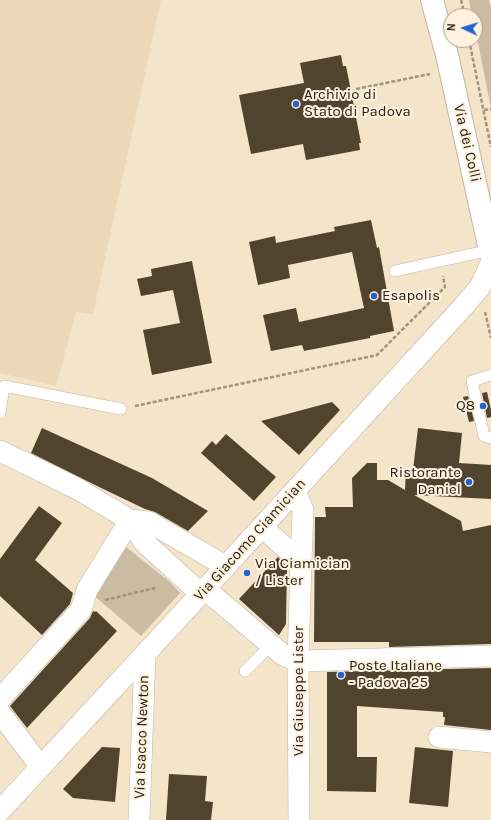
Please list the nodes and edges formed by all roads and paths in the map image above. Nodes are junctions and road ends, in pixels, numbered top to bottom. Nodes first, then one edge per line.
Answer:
1 (432, 0) edge
2 (442, 0) edge
3 (472, 48) edge
4 (447, 55) junction
5 (432, 74) dead end
6 (356, 89) dead end
7 (491, 108) edge
8 (484, 110) junction
9 (491, 147) edge
10 (491, 256) edge
11 (440, 262) junction
12 (395, 271) dead end
13 (487, 319) dead end
14 (491, 338) edge
15 (491, 375) edge
16 (121, 409) joint
17 (0, 413) edge
18 (491, 438) edge
19 (0, 451) edge
20 (295, 491) junction
21 (130, 520) junction
22 (262, 527) junction
23 (301, 562) junction
24 (225, 568) junction
25 (155, 588) dead end
26 (203, 592) junction
27 (81, 610) junction
28 (270, 645) junction
29 (145, 654) junction
30 (491, 656) edge
31 (298, 661) junction
32 (245, 671) dead end
33 (0, 700) edge
34 (0, 713) edge
35 (439, 737) dead end
36 (491, 742) edge
37 (41, 767) junction
38 (0, 811) edge
39 (10, 820) edge
40 (138, 820) edge
41 (299, 820) edge

1 - 4 main road, Via dei Colli
2 - 4 main road, Via dei Colli
3 - 8 path
4 - 10 main road, Via dei Colli
5 - 6 path
7 - 8 path
8 - 9 path
10 - 11 lane
10 - 20 street, Via Giacomo Ciamician
11 - 12 lane
11 - 16 path
13 - 14 path
15 - 18 lane
16 - 17 lane
19 - 21 street
20 - 22 street, Via Giacomo Ciamician
20 - 23 street, Via Giuseppe Lister
21 - 24 street
21 - 26 street
21 - 27 street
22 - 23 street
22 - 24 street, Via Giacomo Ciamician
23 - 31 street, Via Giuseppe Lister
24 - 26 street, Via Giacomo Ciamician
25 - 27 path
26 - 28 street
26 - 29 street, Via Giacomo Ciamician
27 - 33 street
28 - 31 street
28 - 32 lane
29 - 37 street, Via Giacomo Ciamician
29 - 40 street, Via Isacco Newton
30 - 31 street
31 - 41 street, Via Giuseppe Lister
34 - 37 street
35 - 36 street
37 - 38 street, Via Giacomo Ciamician
38 - 39 street

